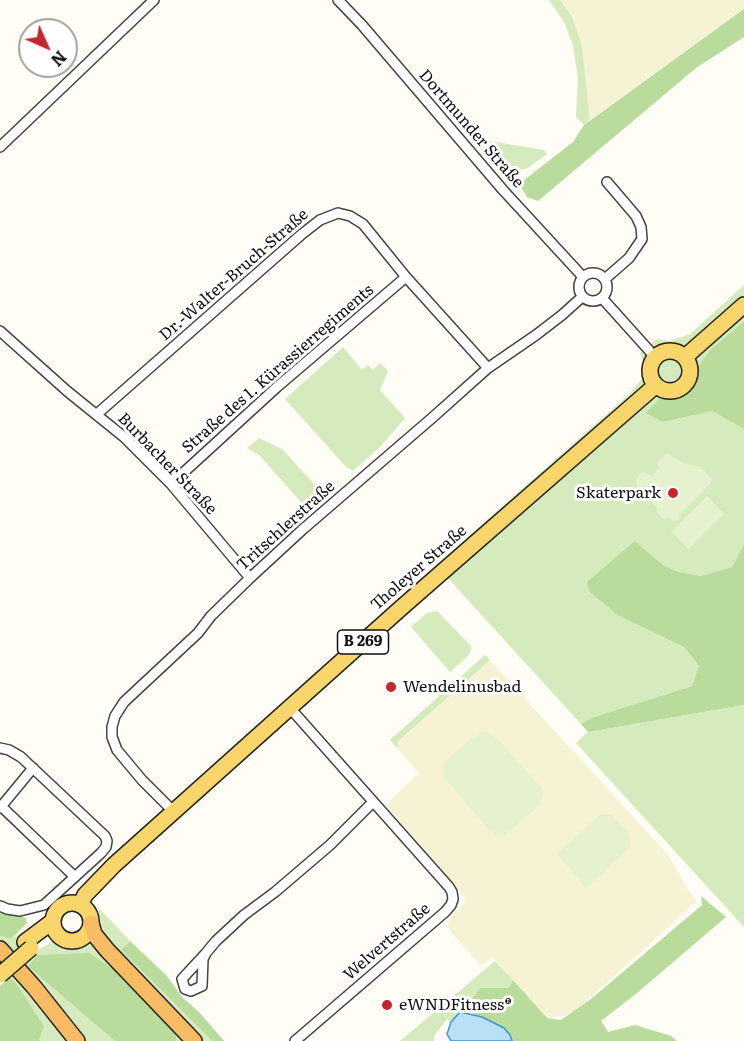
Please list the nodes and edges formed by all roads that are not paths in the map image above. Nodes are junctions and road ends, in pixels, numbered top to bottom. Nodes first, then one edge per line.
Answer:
1 (154, 0) edge
2 (338, 0) edge
3 (0, 147) edge
4 (607, 182) dead end
5 (406, 277) junction
6 (583, 277) junction
7 (605, 279) junction
8 (582, 297) junction
9 (602, 298) junction
10 (744, 305) edge
11 (0, 331) edge
12 (655, 357) junction
13 (685, 357) junction
14 (488, 368) junction
15 (655, 386) junction
16 (97, 414) junction
17 (171, 484) junction
18 (250, 578) junction
19 (290, 708) junction
20 (0, 748) edge
21 (33, 768) junction
22 (374, 802) junction
23 (1, 807) edge
24 (174, 812) junction
25 (75, 877) junction
26 (80, 905) junction
27 (0, 906) edge
28 (53, 921) junction
29 (90, 923) junction
30 (61, 937) junction
31 (81, 938) junction
32 (28, 945) junction
33 (0, 949) edge
34 (107, 950) junction
35 (206, 952) dead end
36 (0, 963) edge
37 (0, 975) edge
38 (77, 1041) edge
39 (194, 1041) edge
40 (295, 1041) edge

1 - 3 street
2 - 6 street, Dortmunder Straße
4 - 7 street
5 - 14 street, Dr.-Walter-Bruch-Straße
5 - 16 street, Dr.-Walter-Bruch-Straße
5 - 17 street, Straße des 1. Kürassierregiments
6 - 7 street
6 - 8 street
7 - 9 street
8 - 9 street
8 - 14 street, Tritschlerstraße
9 - 12 street
10 - 13 main road
11 - 16 street, Burbacher Straße
12 - 13 main road
12 - 15 main road
13 - 15 main road
14 - 18 street, Tritschlerstraße
15 - 19 main road, Tholeyer Straße / B 269
16 - 17 street, Burbacher Straße
17 - 18 street, Burbacher Straße
18 - 24 street, Tritschlerstraße
19 - 22 street, Welvertstraße
19 - 24 main road, Tholeyer Straße / B 269
20 - 21 street
21 - 23 street
21 - 25 street
22 - 35 street
22 - 40 street, Welvertstraße
23 - 25 street
24 - 26 main road, Tholeyer Straße / B 269
25 - 27 street
26 - 28 main road
26 - 29 main road
28 - 30 main road
28 - 32 main road
29 - 31 main road
29 - 34 highway
30 - 31 main road
30 - 32 main road
31 - 34 highway
32 - 36 main road
32 - 37 main road, bridge
33 - 38 highway
34 - 39 highway

